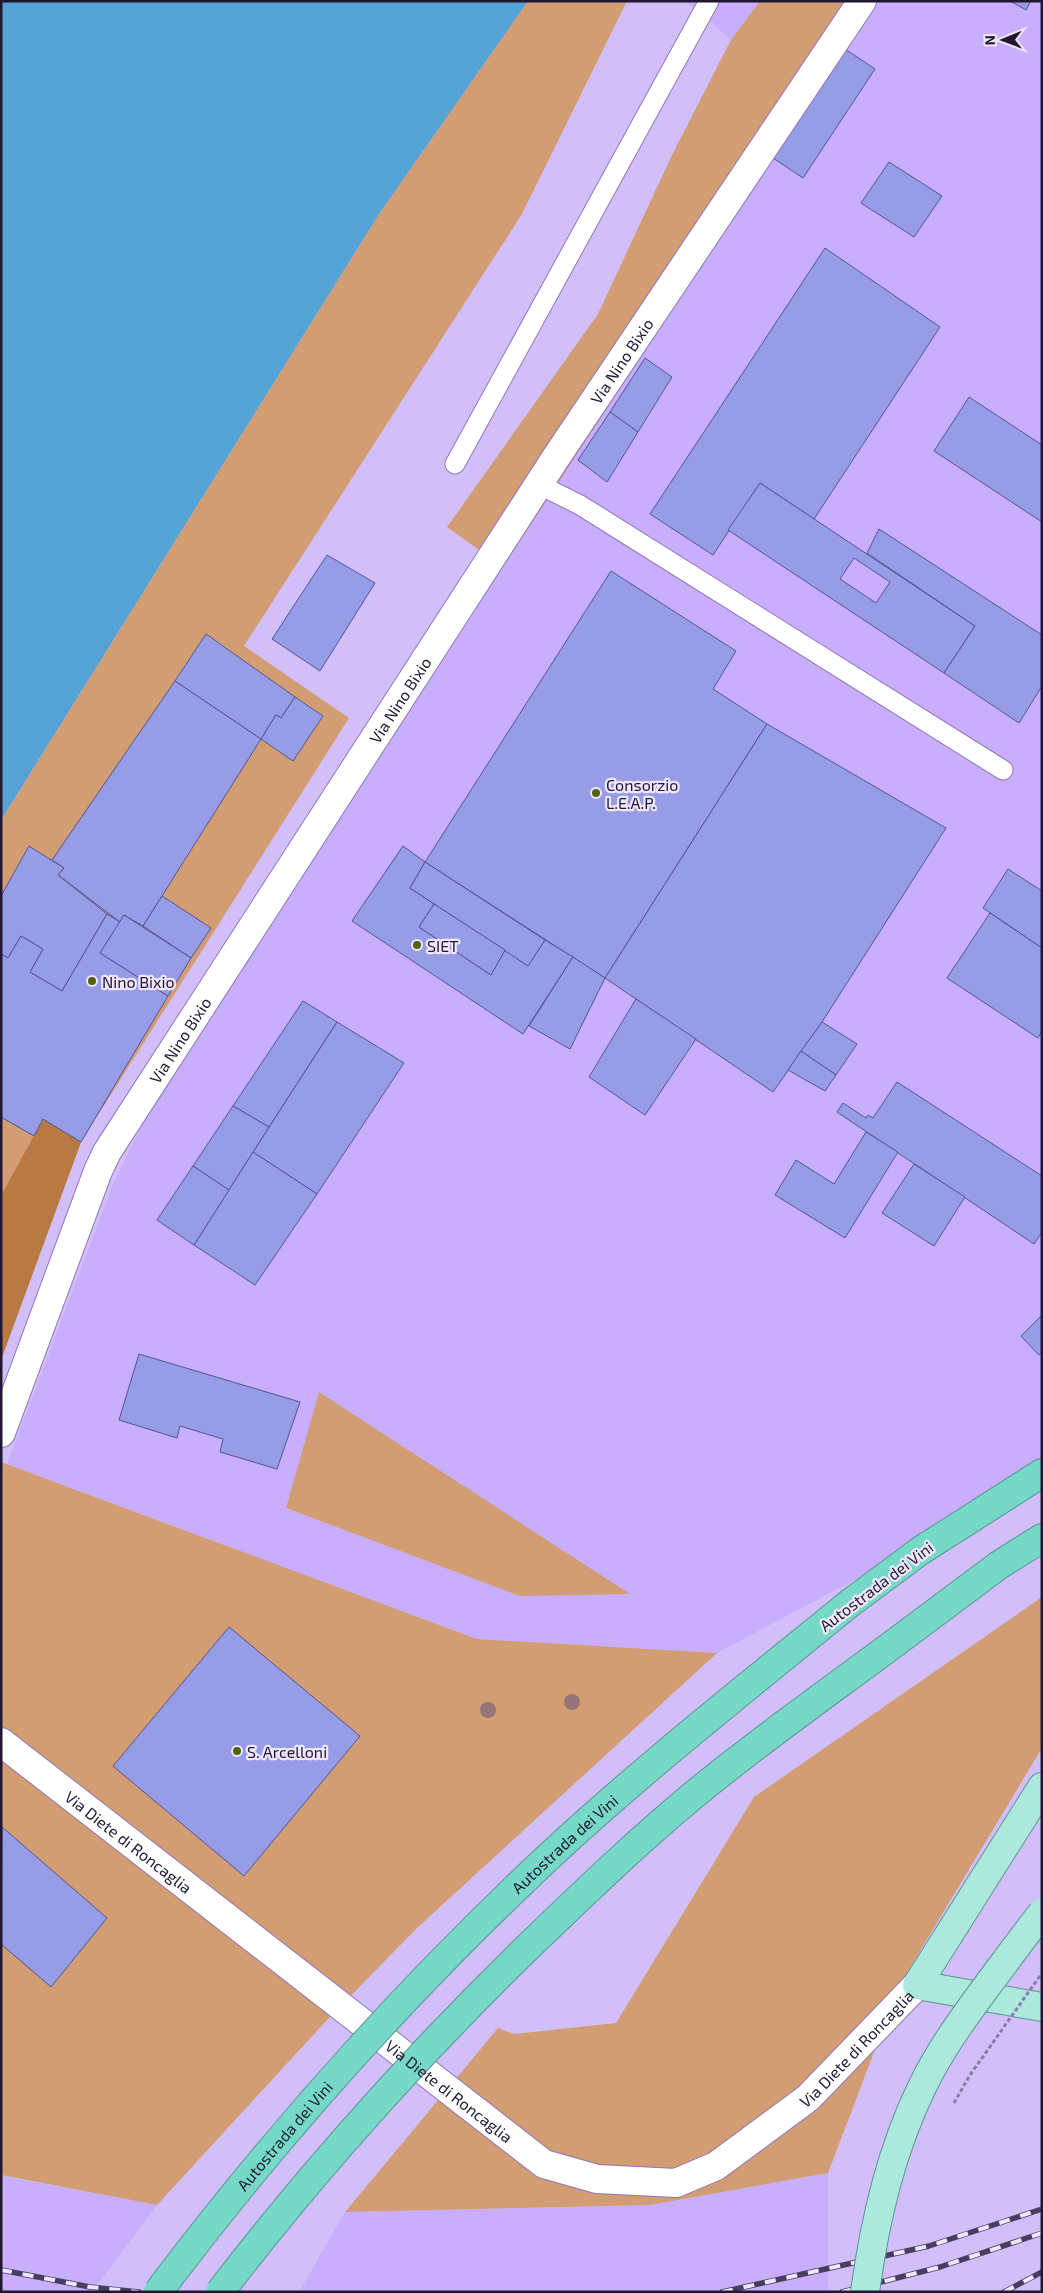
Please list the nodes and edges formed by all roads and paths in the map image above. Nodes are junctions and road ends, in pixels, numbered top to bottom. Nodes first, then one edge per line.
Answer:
1 (708, 1) edge
2 (862, 1) edge
3 (455, 464) dead end
4 (540, 484) junction
5 (1003, 770) dead end
6 (1, 1434) edge
7 (1042, 1473) edge
8 (1042, 1538) edge
9 (1, 1742) edge
10 (1042, 1787) edge
11 (1042, 1913) edge
12 (1042, 1973) edge
13 (917, 1985) junction
14 (1042, 2007) edge
15 (951, 2109) dead end
16 (158, 2292) edge
17 (220, 2292) edge
18 (865, 2292) edge

1 - 3 lane
2 - 4 street, Via Nino Bixio
4 - 5 lane
4 - 6 street, Via Nino Bixio
7 - 16 highway, Autostrada dei Vini, bridge
8 - 17 highway, bridge
9 - 13 street, Via Diete di Roncaglia
10 - 13 main road
11 - 18 main road, bridge
12 - 15 path, bridge
13 - 14 main road

